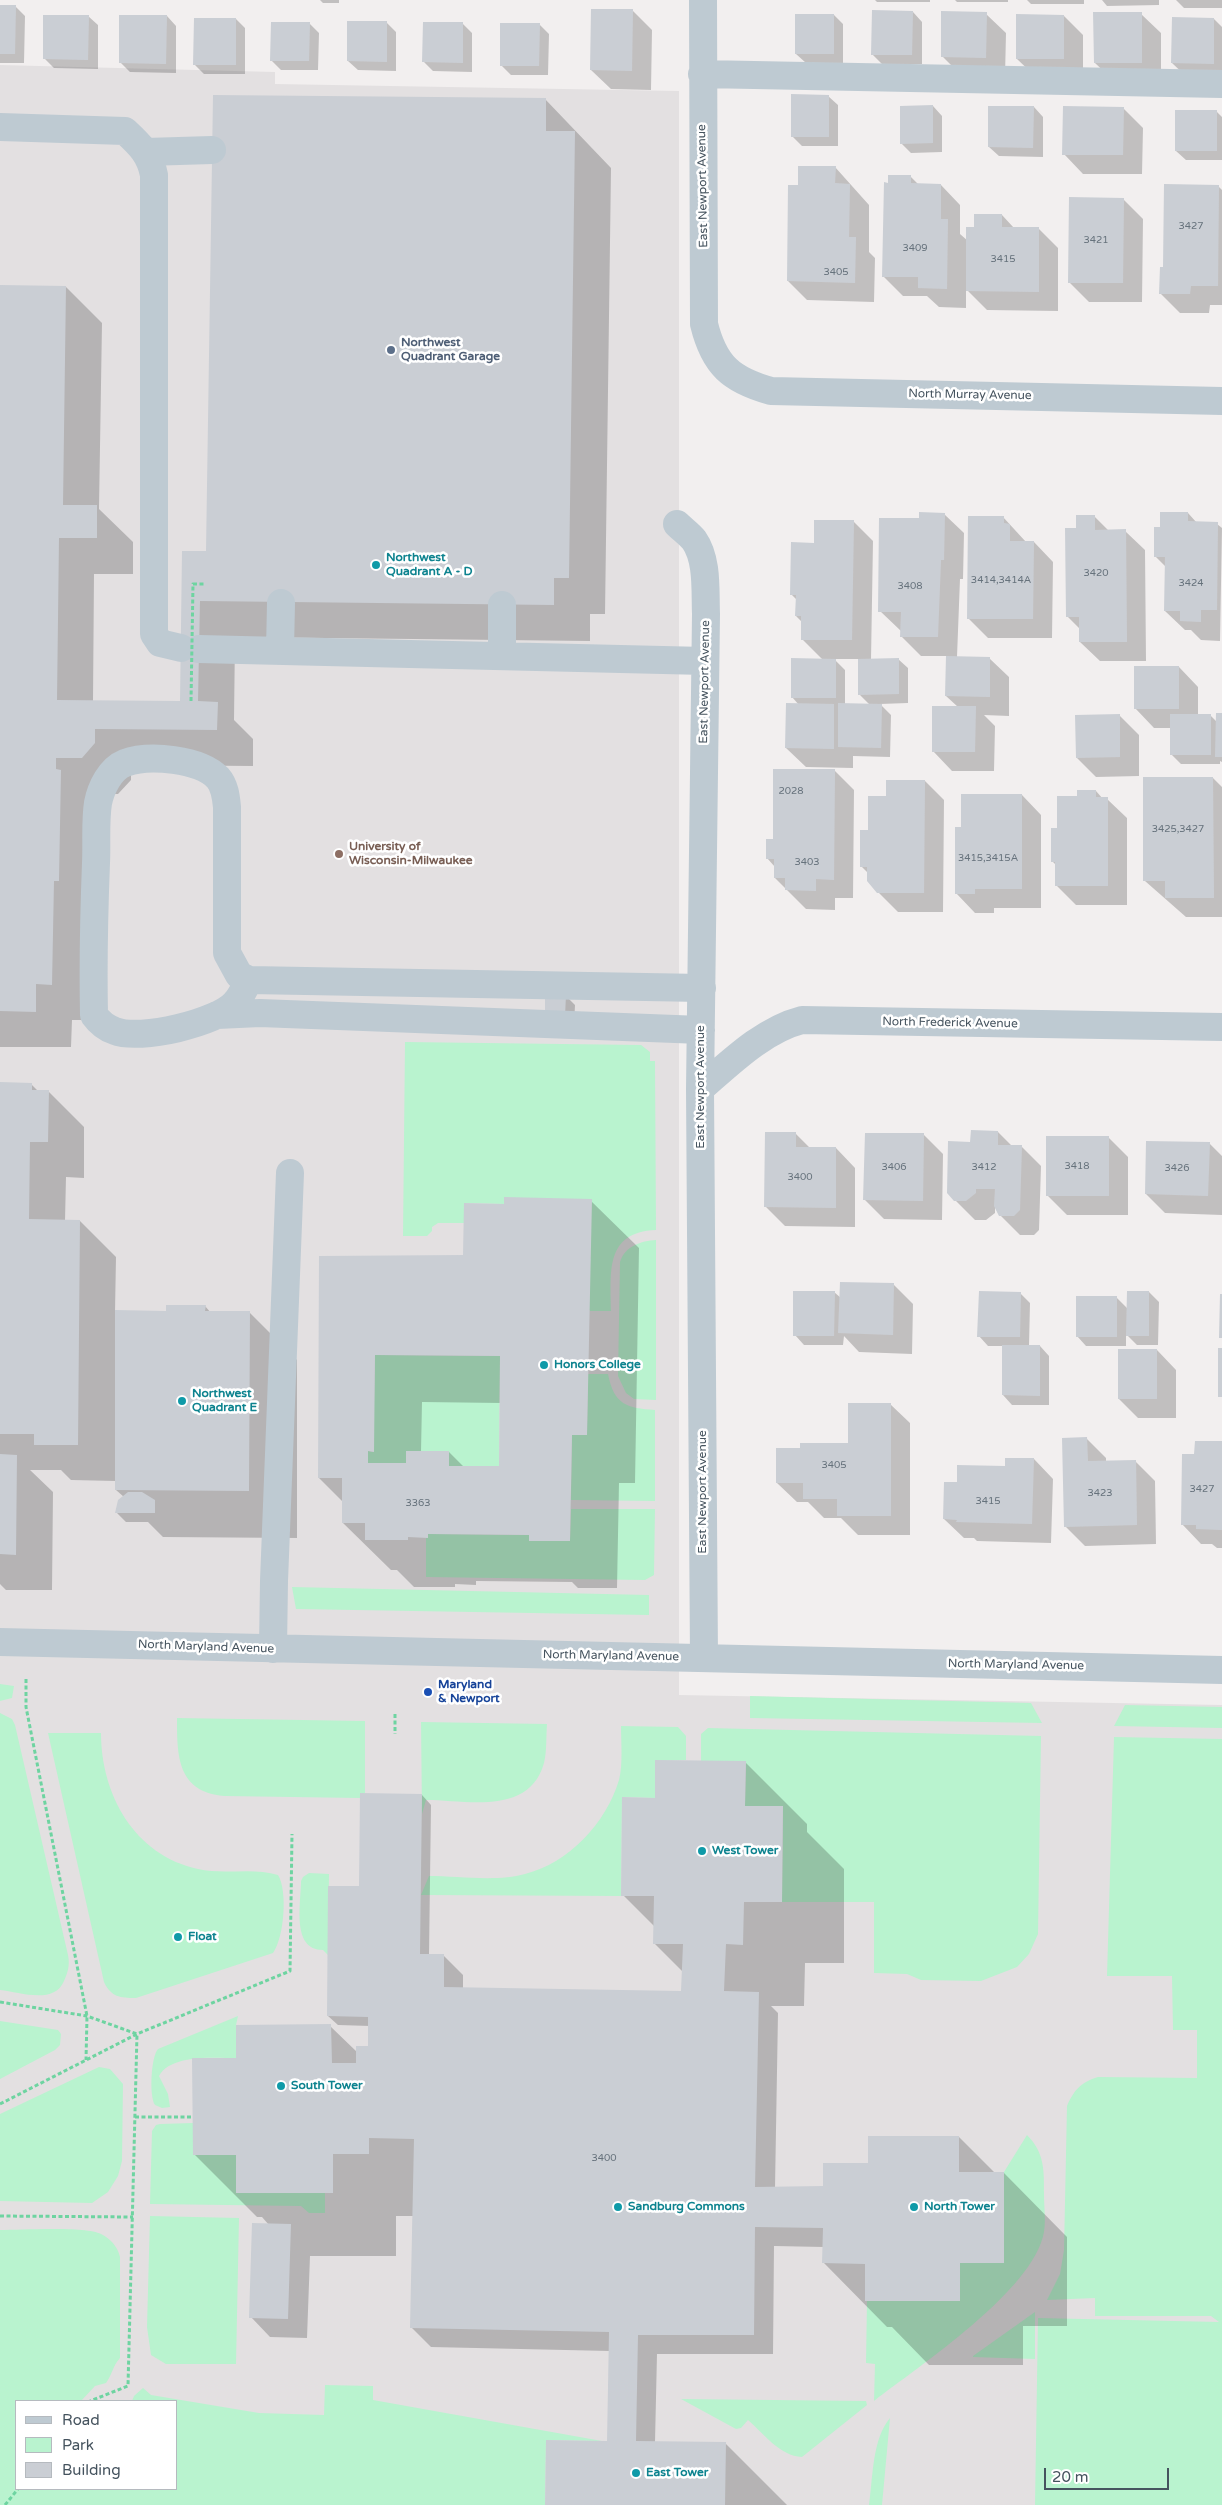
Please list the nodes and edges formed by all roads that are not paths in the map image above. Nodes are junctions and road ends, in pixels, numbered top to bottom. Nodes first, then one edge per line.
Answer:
1 (703, 0) edge
2 (702, 74) junction
3 (1222, 84) edge
4 (0, 127) edge
5 (212, 150) dead end
6 (146, 152) junction
7 (723, 368) joint
8 (1222, 401) edge
9 (677, 524) dead end
10 (281, 603) dead end
11 (502, 605) dead end
12 (280, 650) junction
13 (502, 656) junction
14 (705, 661) junction
15 (249, 980) junction
16 (702, 988) junction
17 (217, 1015) junction
18 (1222, 1027) edge
19 (701, 1030) junction
20 (700, 1089) junction
21 (290, 1173) dead end
22 (13, 1642) edge
23 (273, 1649) junction
24 (704, 1658) junction
25 (1222, 1670) edge

1 - 2 street, East Newport Avenue
2 - 3 street
2 - 7 street, East Newport Avenue
4 - 6 street
5 - 6 street
6 - 12 street
7 - 8 street, North Murray Avenue
9 - 14 street, East Newport Avenue
10 - 12 street
11 - 13 street
12 - 13 street
13 - 14 street
14 - 16 street, East Newport Avenue
15 - 16 street
15 - 17 street
15 - 17 street
16 - 19 street, East Newport Avenue
17 - 19 street
18 - 20 street, North Frederick Avenue
19 - 20 street, East Newport Avenue
20 - 24 street, East Newport Avenue
21 - 23 street
22 - 23 street, North Maryland Avenue
23 - 24 street, North Maryland Avenue
24 - 25 street, North Maryland Avenue

